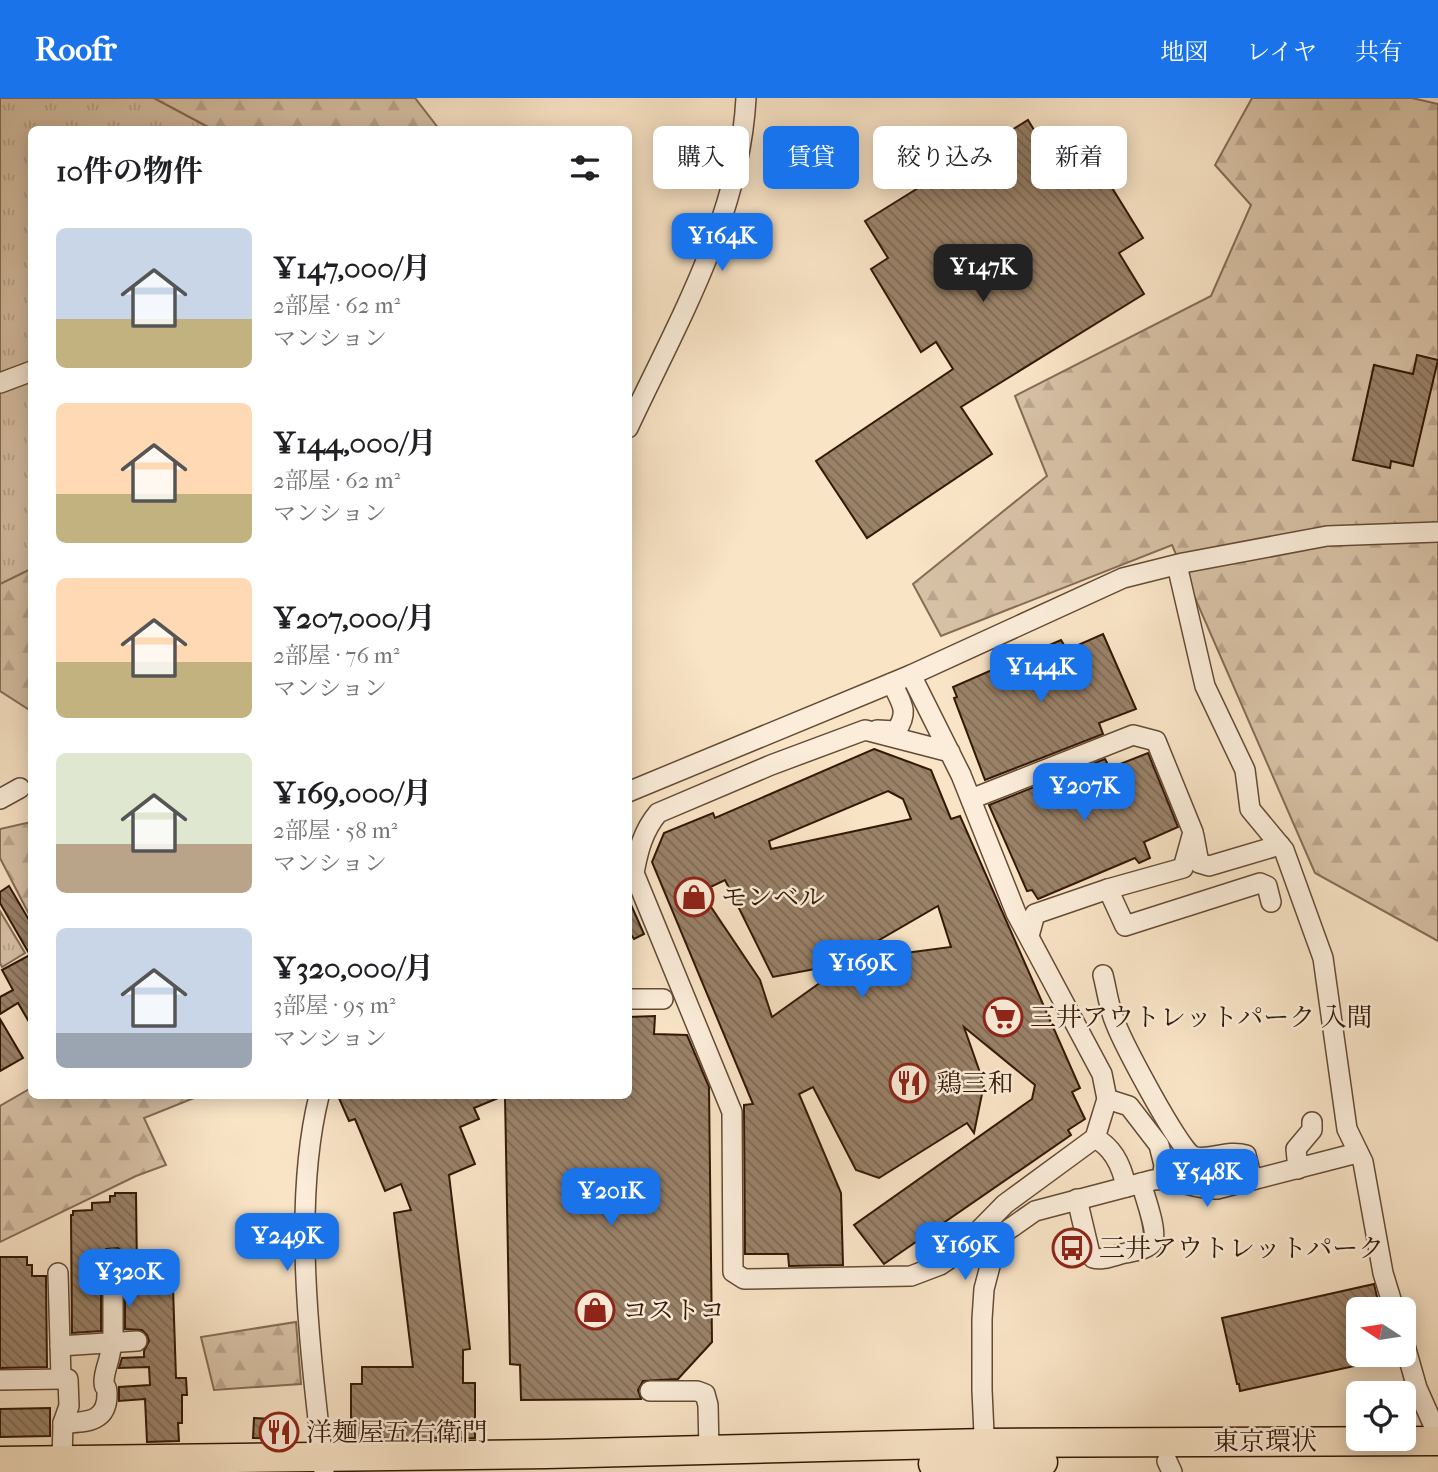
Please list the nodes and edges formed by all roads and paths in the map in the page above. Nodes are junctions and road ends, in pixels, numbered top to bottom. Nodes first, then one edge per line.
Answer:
1 (746, 98) edge
2 (28, 372) edge
3 (0, 383) edge
4 (632, 419) edge
5 (1438, 532) edge
6 (1177, 565) junction
7 (911, 675) junction
8 (892, 683) junction
9 (865, 730) junction
10 (950, 752) junction
11 (20, 788) dead end
12 (632, 791) edge
13 (0, 799) edge
14 (971, 799) junction
15 (1193, 832) junction
16 (1280, 845) junction
17 (1108, 889) junction
18 (1009, 895) junction
19 (1271, 902) dead end
20 (1035, 914) junction
21 (1029, 936) junction
22 (1103, 975) dead end
23 (632, 999) edge
24 (663, 999) dead end
25 (319, 1099) edge
26 (1107, 1099) junction
27 (1312, 1122) dead end
28 (1095, 1138) junction
29 (1357, 1153) junction
30 (1298, 1168) junction
31 (1162, 1179) junction
32 (1252, 1180) junction
33 (1134, 1185) junction
34 (1077, 1199) junction
35 (113, 1259) dead end
36 (58, 1273) dead end
37 (1390, 1297) edge
38 (137, 1341) dead end
39 (112, 1343) junction
40 (60, 1346) junction
41 (1411, 1367) edge
42 (61, 1379) junction
43 (0, 1380) edge
44 (650, 1391) dead end
45 (63, 1423) junction
46 (1437, 1446) edge
47 (709, 1451) junction
48 (985, 1453) junction
49 (0, 1461) edge
50 (62, 1461) junction
51 (323, 1464) edge
52 (1170, 1466) edge
53 (1032, 1467) edge
54 (496, 1472) edge

1 - 4 street
2 - 3 street
5 - 6 street
6 - 7 street
6 - 16 street
7 - 8 street
7 - 10 street
8 - 9 street
8 - 12 street
9 - 10 street
9 - 28 street
10 - 14 street
11 - 13 street
14 - 15 street
14 - 18 street
15 - 16 street
15 - 17 street
16 - 29 street
17 - 19 street
17 - 20 street
18 - 20 street
18 - 21 street
20 - 21 street
21 - 26 street
22 - 32 street
23 - 24 street
25 - 51 street
26 - 28 street
26 - 31 street
27 - 30 street
28 - 33 street
29 - 30 street
29 - 37 street
30 - 32 street
31 - 32 street
31 - 33 street
33 - 34 street
33 - 34 street
34 - 48 street
35 - 39 street
36 - 40 street
38 - 39 street
39 - 40 street
39 - 45 street
40 - 42 street
41 - 46 street
42 - 43 street
42 - 45 street
44 - 47 street
45 - 50 street
46 - 48 highway, 東京環状
46 - 52 highway, 東京環状
47 - 48 highway, 東京環状
47 - 51 highway, 東京環状
48 - 53 highway, 東京環状
48 - 54 highway, 東京環状
49 - 50 highway, 東京環状
50 - 51 highway, 東京環状
52 - 53 highway, 東京環状

